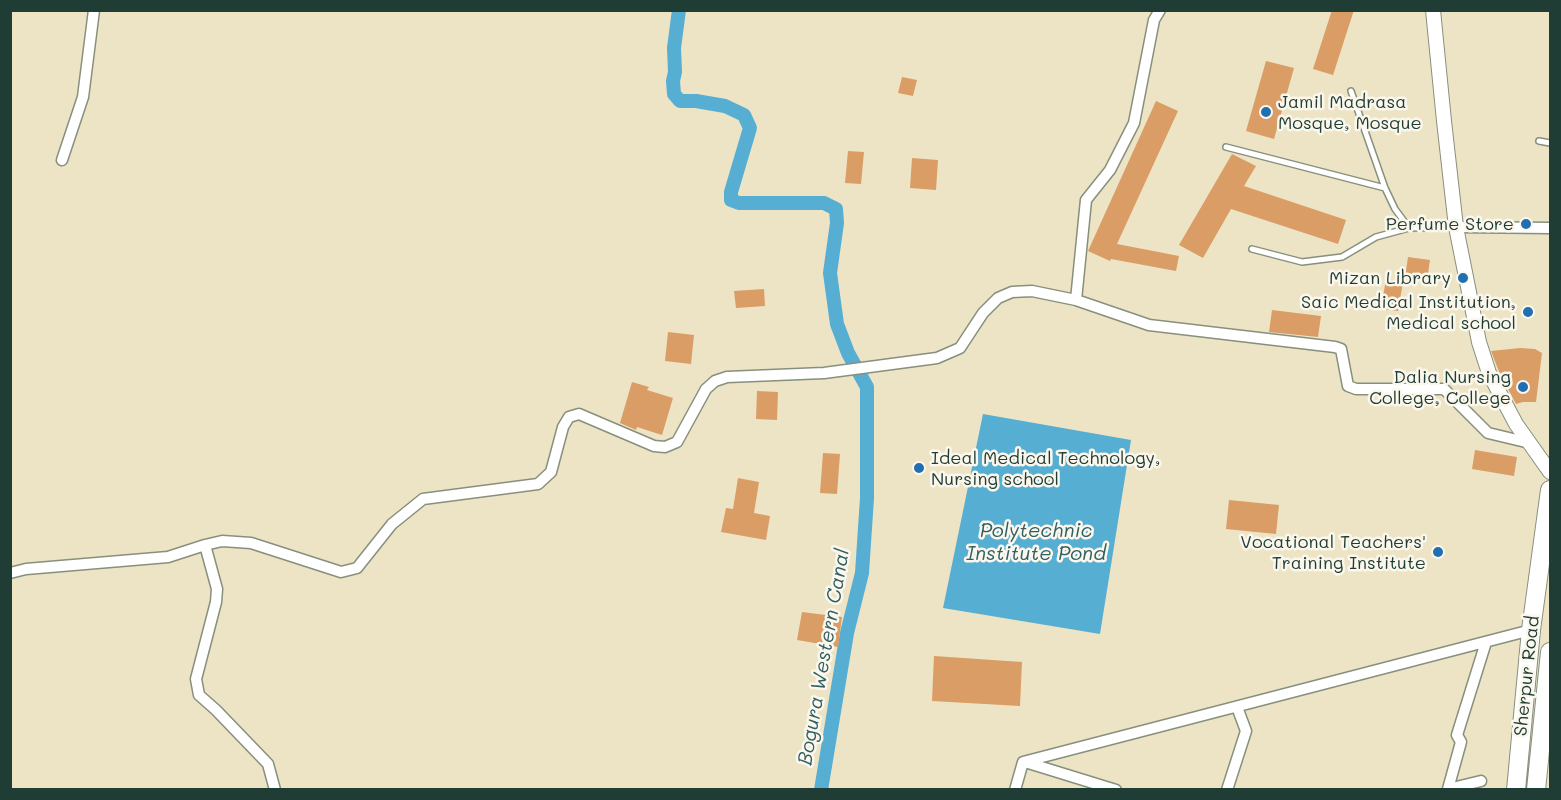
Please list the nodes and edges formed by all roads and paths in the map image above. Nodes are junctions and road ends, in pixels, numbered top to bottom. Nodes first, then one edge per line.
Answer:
1 (94, 10) edge
2 (1160, 10) edge
3 (1433, 10) edge
4 (1351, 91) dead end
5 (1539, 141) dead end
6 (1551, 143) edge
7 (1226, 147) dead end
8 (62, 160) dead end
9 (1385, 188) junction
10 (1456, 227) junction
11 (1409, 228) junction
12 (1551, 228) edge
13 (1252, 249) dead end
14 (1076, 300) junction
15 (1530, 443) junction
16 (1551, 472) edge
17 (1551, 490) edge
18 (206, 545) junction
19 (10, 573) edge
20 (1531, 630) junction
21 (1486, 642) junction
22 (1550, 660) edge
23 (1237, 707) junction
24 (1023, 762) junction
25 (1481, 781) dead end
26 (276, 789) edge
27 (1015, 789) edge
28 (1116, 789) edge
29 (1227, 789) edge
30 (1447, 789) edge
31 (1516, 789) edge
32 (1536, 789) edge

1 - 8 street
2 - 14 street
3 - 10 street
4 - 9 lane
5 - 6 lane
7 - 9 lane
9 - 11 lane
10 - 11 lane
10 - 12 street
10 - 15 street
11 - 13 lane
14 - 15 street
14 - 18 street
15 - 16 street
17 - 20 highway, Sherpur Road
18 - 19 street
18 - 26 street
20 - 21 street
20 - 31 highway, Sherpur Road
21 - 23 street
21 - 30 street
22 - 32 highway, Sherpur Road
23 - 24 street
23 - 29 street
24 - 27 street
24 - 28 street
25 - 30 street

